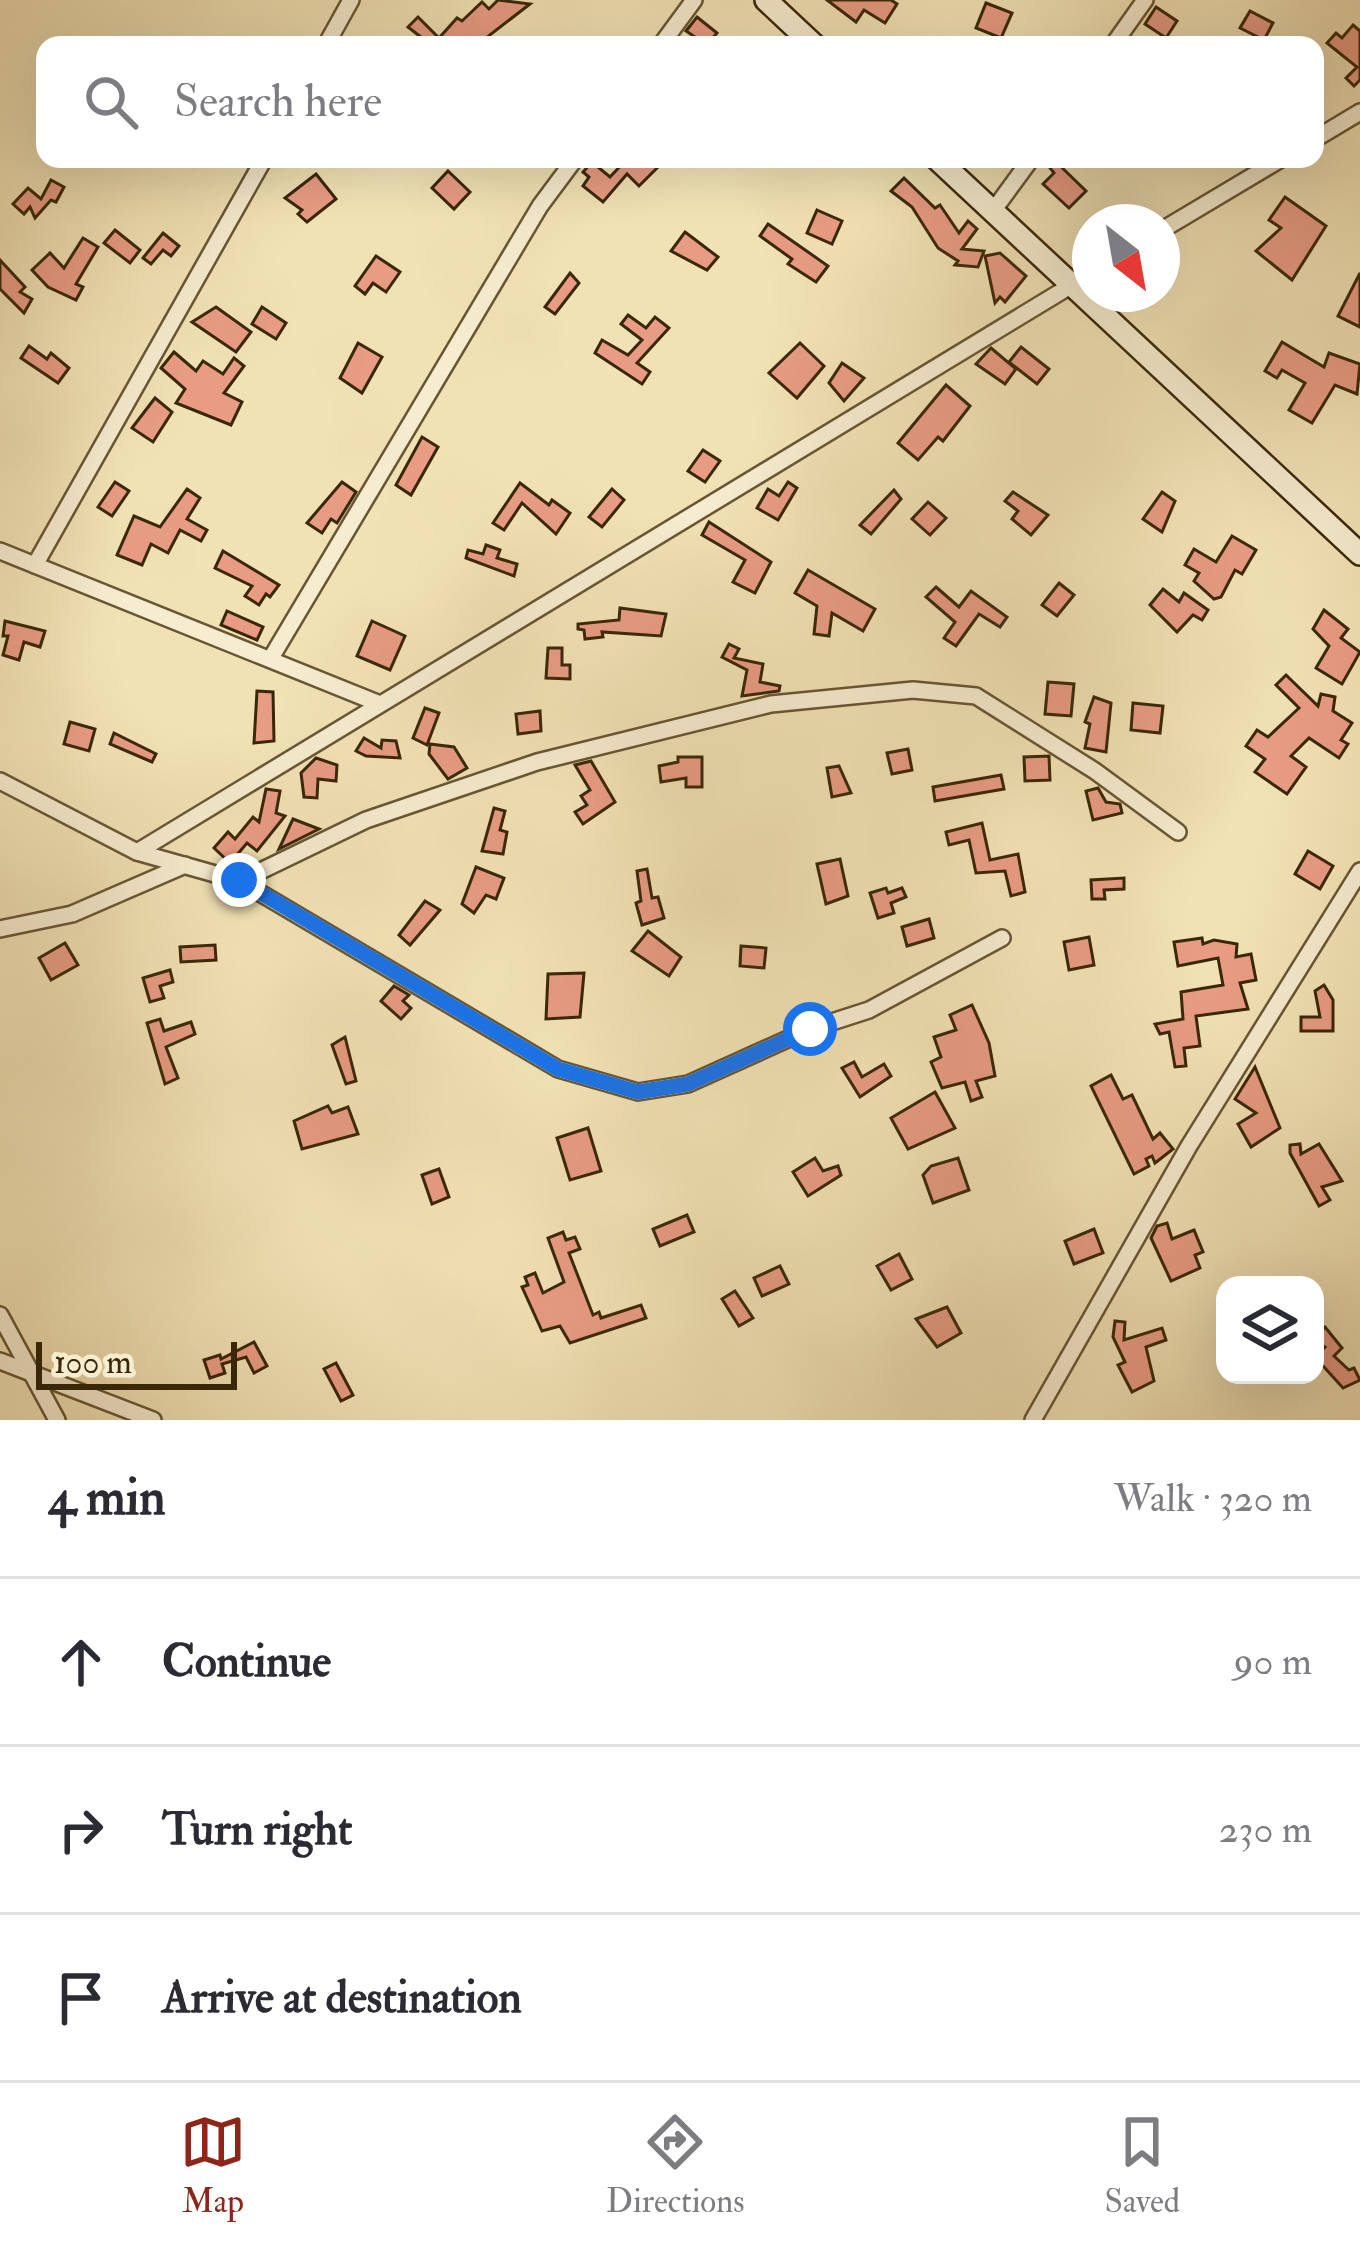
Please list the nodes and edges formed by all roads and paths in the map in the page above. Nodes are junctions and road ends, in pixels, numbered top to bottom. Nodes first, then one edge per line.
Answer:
1 (351, 0) edge
2 (694, 0) edge
3 (766, 0) edge
4 (1145, 0) edge
5 (331, 36) edge
6 (668, 36) edge
7 (804, 36) edge
8 (1119, 36) edge
9 (1360, 112) edge
10 (1324, 134) edge
11 (259, 168) edge
12 (568, 168) edge
13 (947, 168) edge
14 (1024, 168) edge
15 (1266, 168) edge
16 (993, 211) junction
17 (1180, 219) edge
18 (1072, 272) edge
19 (1072, 284) edge
20 (1114, 312) edge
21 (0, 551) edge
22 (1360, 554) edge
23 (35, 565) junction
24 (271, 658) junction
25 (380, 704) junction
26 (0, 781) edge
27 (1178, 832) dead end
28 (137, 852) junction
29 (185, 866) junction
30 (1360, 872) edge
31 (239, 880) junction
32 (0, 929) edge
33 (1002, 938) dead end
34 (0, 1315) edge
35 (0, 1361) edge
36 (32, 1375) junction
37 (57, 1420) edge
38 (153, 1420) edge
39 (1033, 1420) edge

1 - 5 street
2 - 6 street
3 - 7 street
4 - 8 street
9 - 10 street
11 - 23 street
12 - 24 street
13 - 16 street
14 - 16 street
15 - 17 street
16 - 18 street
19 - 25 street
20 - 22 street
21 - 23 street
23 - 24 street
24 - 25 street
25 - 28 street
26 - 28 street
27 - 31 street
28 - 29 street
29 - 31 street
29 - 32 street
30 - 39 street
31 - 33 street
34 - 36 street
35 - 36 street
36 - 37 street
36 - 38 street

